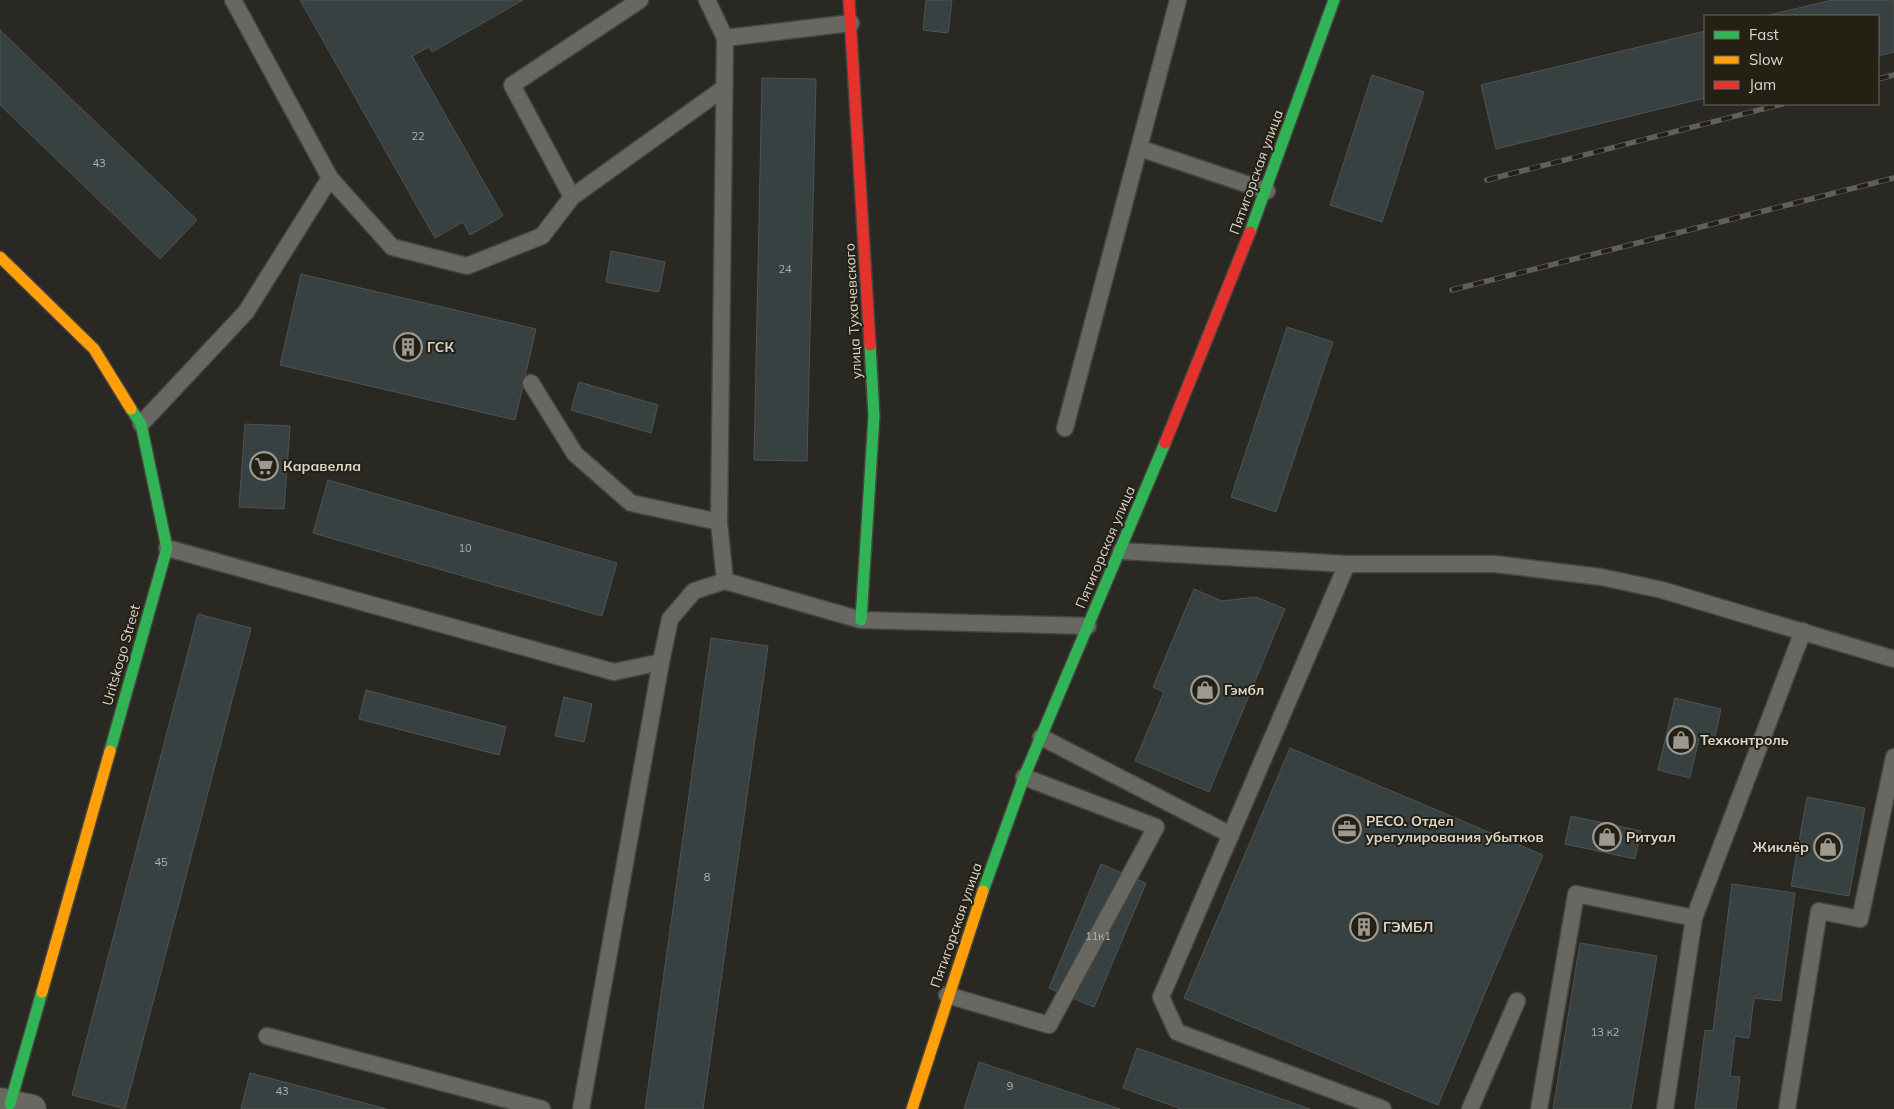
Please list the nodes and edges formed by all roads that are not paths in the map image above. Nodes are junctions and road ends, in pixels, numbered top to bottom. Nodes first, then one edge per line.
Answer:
1 (233, 0) edge
2 (640, 0) edge
3 (707, 0) edge
4 (849, 0) edge
5 (1178, 0) edge
6 (1334, 0) edge
7 (851, 23) junction
8 (725, 38) junction
9 (724, 88) junction
10 (1139, 148) junction
11 (330, 178) junction
12 (1267, 191) junction
13 (572, 197) junction
14 (0, 257) edge
15 (531, 383) dead end
16 (141, 424) junction
17 (1065, 428) dead end
18 (719, 522) junction
19 (167, 548) junction
20 (1121, 551) junction
21 (1347, 564) junction
22 (726, 580) junction
23 (861, 620) junction
24 (1088, 626) junction
25 (1803, 632) junction
26 (1894, 659) edge
27 (661, 662) junction
28 (1041, 737) junction
29 (1894, 757) edge
30 (1024, 777) junction
31 (1231, 834) junction
32 (1694, 918) junction
33 (947, 995) junction
34 (1517, 1001) dead end
35 (267, 1036) dead end
36 (14, 1105) edge
37 (542, 1109) edge
38 (581, 1109) edge
39 (912, 1109) edge
40 (1383, 1109) edge
41 (1470, 1109) edge
42 (1539, 1109) edge
43 (1665, 1109) edge
44 (1787, 1109) edge

1 - 11 lane
2 - 13 lane
3 - 8 lane
4 - 7 street, улица Тухачевского
5 - 10 lane
6 - 12 street, Пятигорская улица
7 - 8 lane
7 - 23 street, улица Тухачевского
8 - 9 lane
9 - 13 lane
9 - 18 lane
10 - 12 lane
10 - 17 lane
11 - 13 lane
11 - 16 lane
12 - 20 street, Пятигорская улица
14 - 16 street, Uritskogo Street
15 - 18 lane
16 - 19 street, Uritskogo Street
18 - 22 lane
19 - 27 lane
19 - 36 street, Uritskogo Street
20 - 21 lane
20 - 24 street, Пятигорская улица
21 - 25 lane
21 - 31 lane
22 - 23 lane
22 - 27 lane
23 - 24 lane
24 - 28 street, Пятигорская улица
25 - 26 lane
25 - 32 lane
27 - 38 lane
28 - 30 street, Пятигорская улица
28 - 31 lane
29 - 44 lane
30 - 33 street, Пятигорская улица
30 - 33 lane
31 - 40 lane
32 - 42 lane
32 - 43 lane
33 - 39 street, Пятигорская улица
34 - 41 lane
35 - 37 lane

